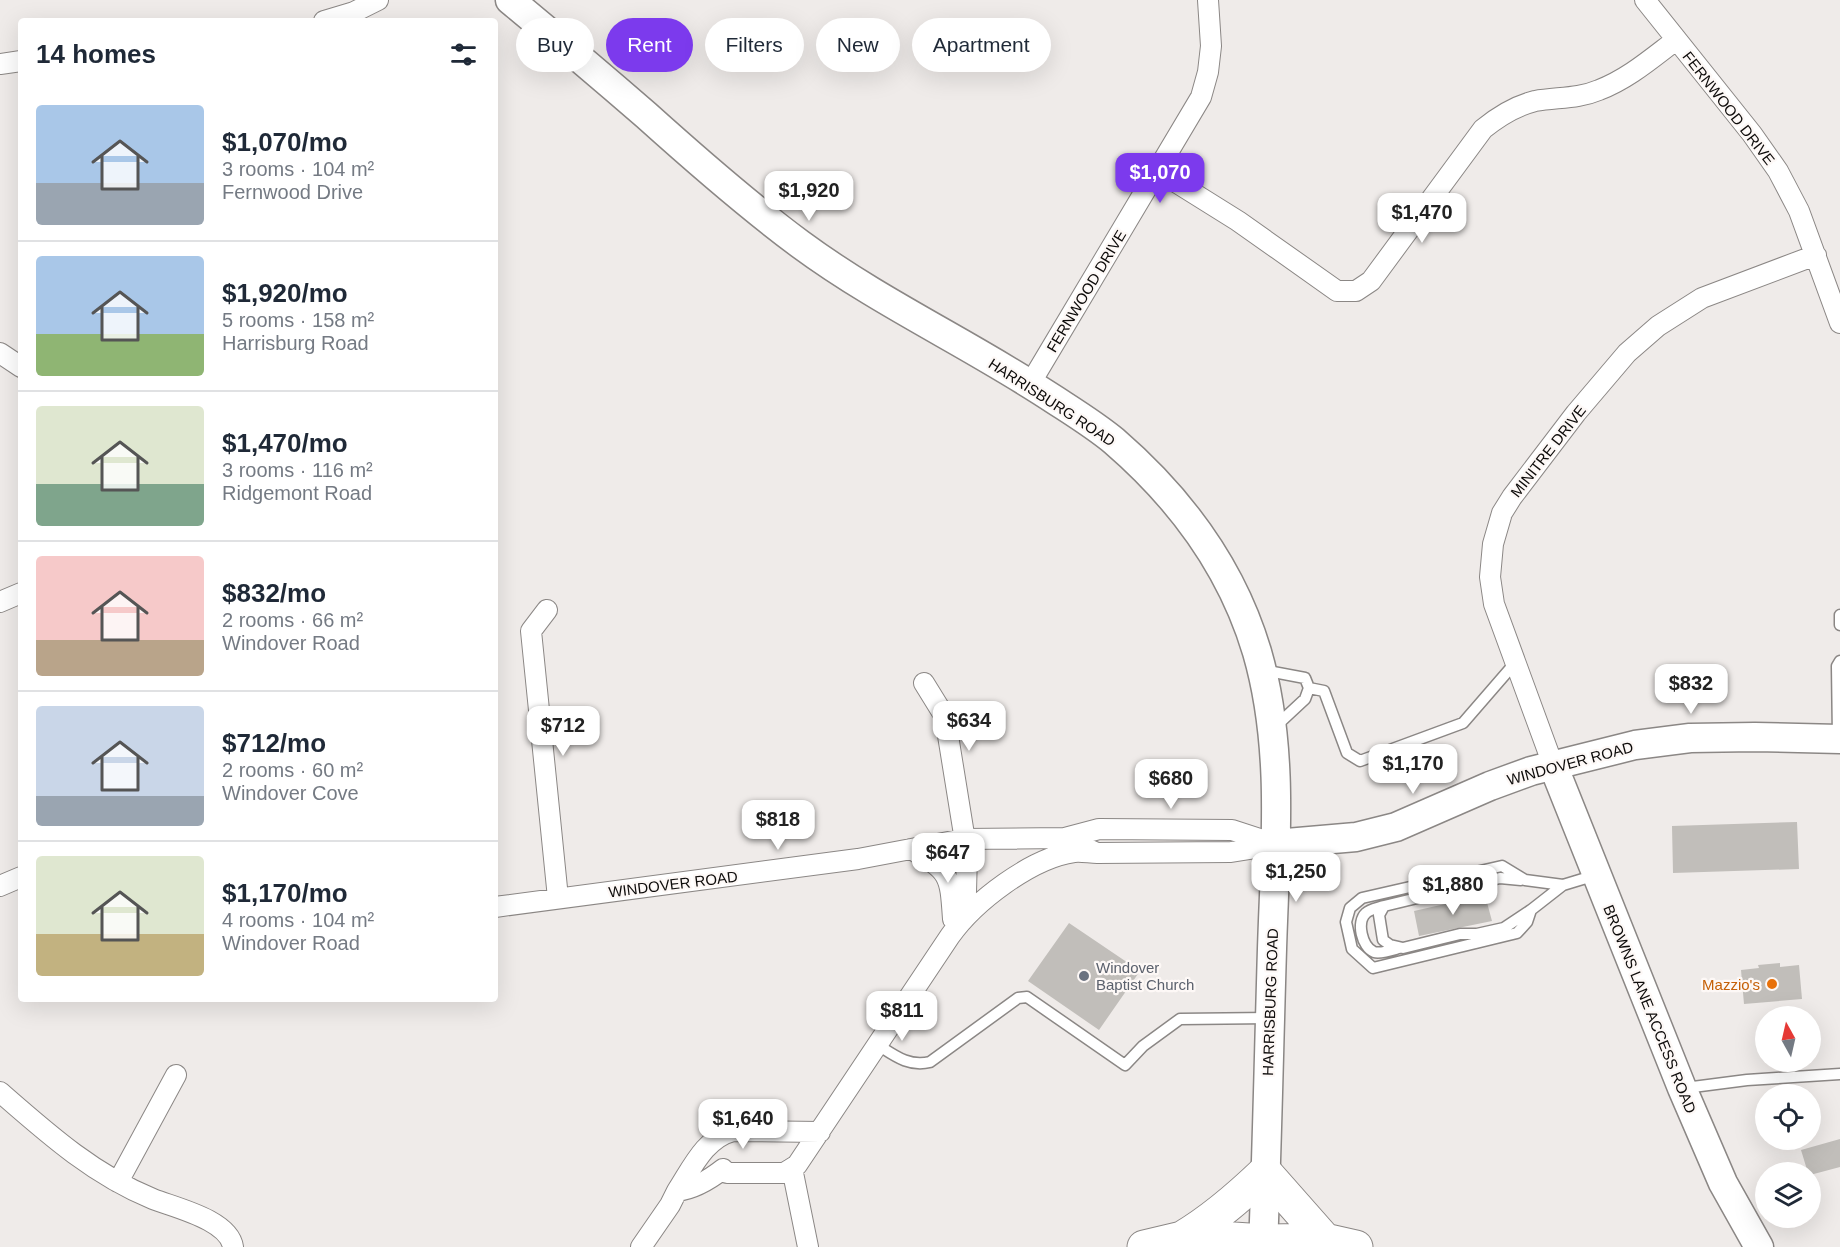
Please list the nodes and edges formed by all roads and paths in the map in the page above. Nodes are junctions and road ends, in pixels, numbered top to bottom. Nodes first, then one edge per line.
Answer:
1 (378, 0) edge
2 (510, 0) edge
3 (1208, 0) edge
4 (1645, 0) edge
5 (334, 18) edge
6 (1676, 40) junction
7 (18, 62) edge
8 (0, 64) edge
9 (1158, 171) junction
10 (1816, 255) junction
11 (1840, 323) edge
12 (0, 353) edge
13 (18, 365) edge
14 (1030, 384) junction
15 (18, 594) edge
16 (0, 602) edge
17 (547, 610) dead end
18 (1840, 615) edge
19 (1840, 625) edge
20 (1840, 661) edge
21 (1515, 663) junction
22 (1261, 669) junction
23 (924, 683) dead end
24 (1309, 688) junction
25 (1271, 730) junction
26 (1839, 740) edge
27 (1553, 765) junction
28 (1065, 837) junction
29 (964, 839) junction
30 (1275, 844) junction
31 (910, 849) junction
32 (1097, 853) junction
33 (1597, 875) junction
34 (18, 878) edge
35 (1525, 880) junction
36 (1563, 885) junction
37 (0, 886) edge
38 (558, 898) junction
39 (1384, 906) junction
40 (498, 907) edge
41 (1531, 910) junction
42 (954, 931) junction
43 (1403, 948) junction
44 (1270, 1018) junction
45 (878, 1045) junction
46 (1840, 1074) edge
47 (176, 1075) dead end
48 (1682, 1088) junction
49 (0, 1092) edge
50 (820, 1132) junction
51 (710, 1144) junction
52 (792, 1168) junction
53 (723, 1169) junction
54 (1265, 1172) junction
55 (118, 1182) junction
56 (677, 1191) junction
57 (1182, 1238) junction
58 (1325, 1240) junction
59 (1264, 1244) edge
60 (233, 1247) edge
61 (641, 1247) edge
62 (808, 1247) edge
63 (1144, 1247) edge
64 (1356, 1247) edge
65 (1759, 1247) edge

1 - 5 street
2 - 14 main road, HARRISBURG ROAD
3 - 9 street, FERNWOOD DRIVE
4 - 6 street, FERNWOOD DRIVE
6 - 9 street
6 - 10 street, FERNWOOD DRIVE
7 - 8 street
9 - 14 street, FERNWOOD DRIVE
10 - 11 street, FERNWOOD DRIVE
10 - 21 street, MINITRE DRIVE
12 - 13 street
14 - 22 main road, HARRISBURG ROAD
15 - 16 street
17 - 38 street
18 - 19 lane
20 - 26 lane
21 - 24 lane
21 - 27 street, MINITRE DRIVE
22 - 24 lane
22 - 25 main road, HARRISBURG ROAD
23 - 29 street
24 - 25 lane
25 - 30 main road, HARRISBURG ROAD
26 - 27 main road, WINDOVER ROAD
27 - 30 main road, WINDOVER ROAD
27 - 33 main road, BROWNS LANE ACCESS ROAD
28 - 29 street, WINDOVER ROAD
28 - 30 street, WINDOVER ROAD
28 - 32 street, WINDOVER ROAD
29 - 31 street, WINDOVER ROAD
29 - 42 street
30 - 32 street, WINDOVER ROAD
30 - 44 main road, HARRISBURG ROAD
31 - 38 street, WINDOVER ROAD
31 - 42 street
32 - 42 street
33 - 36 lane
33 - 48 main road, BROWNS LANE ACCESS ROAD
34 - 37 street
35 - 36 lane
35 - 39 lane
35 - 41 lane
36 - 41 lane
38 - 40 street, WINDOVER ROAD
39 - 43 lane
39 - 43 lane
41 - 43 lane
42 - 45 street
44 - 45 lane
44 - 54 main road, HARRISBURG ROAD
45 - 50 street
46 - 48 lane
47 - 55 street
48 - 65 main road, BROWNS LANE ACCESS ROAD
49 - 55 street
50 - 51 street
50 - 52 street
51 - 53 street
51 - 56 street
52 - 53 street
52 - 62 street
53 - 56 street
54 - 57 highway
54 - 58 highway
54 - 59 main road, HARRISBURG ROAD
55 - 60 street
56 - 61 street
57 - 59 highway
57 - 63 highway
58 - 59 highway
58 - 64 highway

